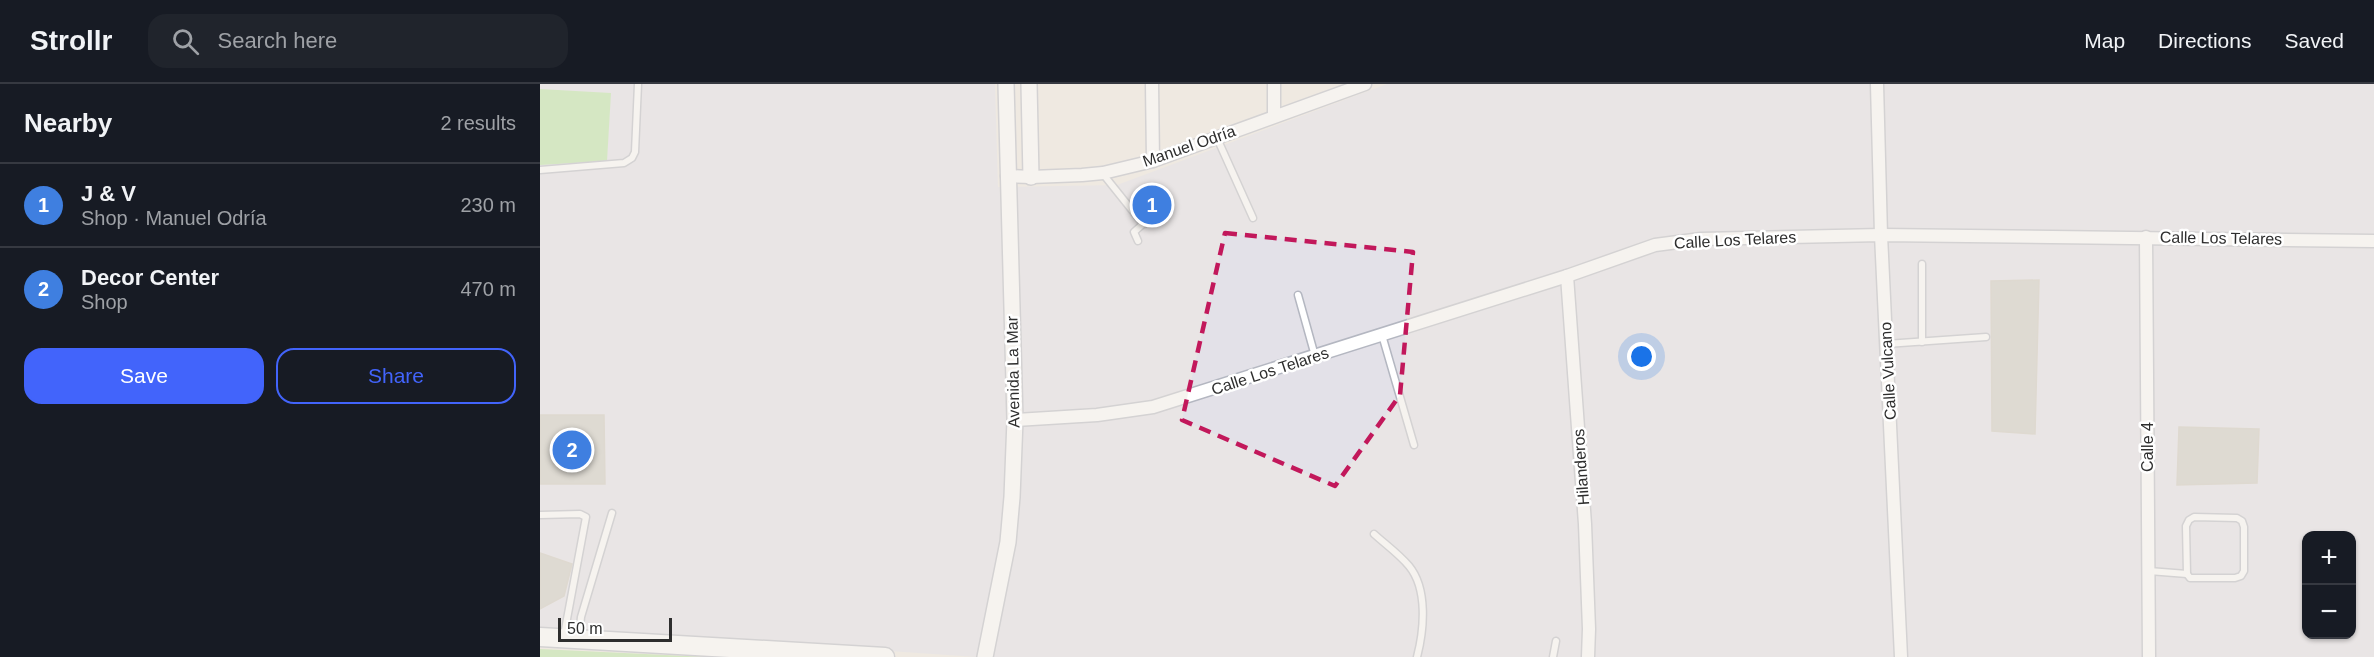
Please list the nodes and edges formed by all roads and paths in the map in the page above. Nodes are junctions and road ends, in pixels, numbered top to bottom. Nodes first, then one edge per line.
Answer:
1 (638, 84) edge
2 (1006, 84) edge
3 (1029, 84) edge
4 (1152, 84) edge
5 (1274, 84) edge
6 (1365, 84) edge
7 (1877, 84) edge
8 (1275, 115) junction
9 (1217, 137) junction
10 (1153, 161) junction
11 (540, 170) edge
12 (1103, 173) junction
13 (1007, 176) junction
14 (1030, 177) junction
15 (1252, 218) dead end
16 (1161, 221) dead end
17 (1143, 224) junction
18 (1881, 235) junction
19 (2146, 237) junction
20 (2374, 241) edge
21 (1138, 242) dead end
22 (1922, 264) dead end
23 (1567, 276) junction
24 (1298, 295) dead end
25 (1382, 335) junction
26 (1986, 337) dead end
27 (1922, 342) junction
28 (1886, 344) junction
29 (1315, 357) junction
30 (1015, 420) junction
31 (1414, 445) dead end
32 (612, 513) dead end
33 (540, 515) edge
34 (1374, 534) dead end
35 (2148, 571) junction
36 (2187, 574) junction
37 (540, 628) edge
38 (540, 637) edge
39 (568, 638) junction
40 (1556, 641) dead end
41 (885, 657) edge
42 (985, 657) edge
43 (1417, 657) edge
44 (1553, 657) edge
45 (1588, 657) edge
46 (1901, 657) edge
47 (2149, 657) edge

1 - 11 lane
2 - 13 street, Avenida La Mar
3 - 14 street
4 - 10 street
5 - 8 street
6 - 8 street, Manuel Odría
7 - 18 street, Calle Vulcano
8 - 9 street, Manuel Odría
9 - 10 street, Manuel Odría
9 - 15 lane
10 - 12 street, Manuel Odría
12 - 14 street, Manuel Odría
12 - 17 lane
13 - 14 street, Manuel Odría
13 - 30 street, Avenida La Mar
16 - 17 lane
17 - 21 lane
18 - 19 street, Calle Los Telares
18 - 23 street, Calle Los Telares
18 - 28 street, Calle Vulcano
19 - 20 street, Calle Los Telares
19 - 35 street, Calle 4
22 - 27 lane
23 - 25 street, Calle Los Telares
23 - 45 street, Hilanderos
24 - 29 lane
25 - 29 street, Calle Los Telares
25 - 31 lane
26 - 27 lane
27 - 28 lane
28 - 46 street, Calle Vulcano
29 - 30 street, Calle Los Telares
30 - 42 street, Avenida La Mar
32 - 39 lane
33 - 39 lane
34 - 43 lane
35 - 36 lane
35 - 47 street, Calle 4
36 - 36 lane
37 - 39 main road
38 - 39 main road
39 - 41 main road
40 - 44 lane

